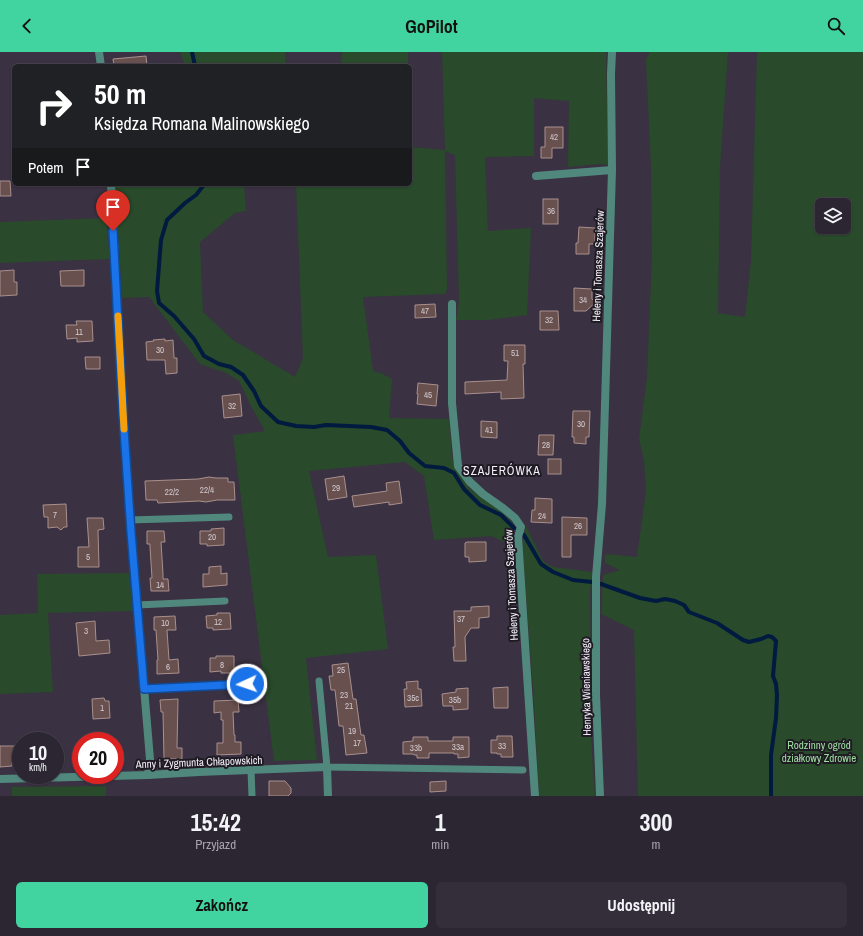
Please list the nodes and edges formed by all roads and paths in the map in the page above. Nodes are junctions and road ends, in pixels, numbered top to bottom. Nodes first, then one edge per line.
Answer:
1 (100, 52) edge
2 (612, 52) edge
3 (101, 64) edge
4 (612, 170) junction
5 (536, 176) dead end
6 (111, 186) edge
7 (452, 304) dead end
8 (229, 517) dead end
9 (130, 520) junction
10 (596, 577) joint
11 (225, 601) dead end
12 (137, 605) junction
13 (319, 681) dead end
14 (247, 684) dead end
15 (144, 689) junction
16 (327, 767) junction
17 (251, 770) junction
18 (523, 770) dead end
19 (148, 775) junction
20 (0, 779) edge
21 (252, 796) edge
22 (328, 796) edge
23 (535, 796) edge
24 (600, 796) edge

1 - 3 street
2 - 4 street, Heleny i Tomasza Szajerów
4 - 5 street
4 - 10 street, Heleny i Tomasza Szajerów
6 - 9 street
7 - 23 street, Heleny i Tomasza Szajerów
8 - 9 lane
9 - 12 street
10 - 24 street, Henryka Wieniawskiego
11 - 12 lane
12 - 15 street
13 - 16 lane
14 - 15 lane
15 - 19 street
16 - 17 street, Anny i Zygmunta Chłapowskich
16 - 18 lane
16 - 22 street
17 - 19 street, Anny i Zygmunta Chłapowskich
17 - 21 lane
19 - 20 street, Anny i Zygmunta Chłapowskich

